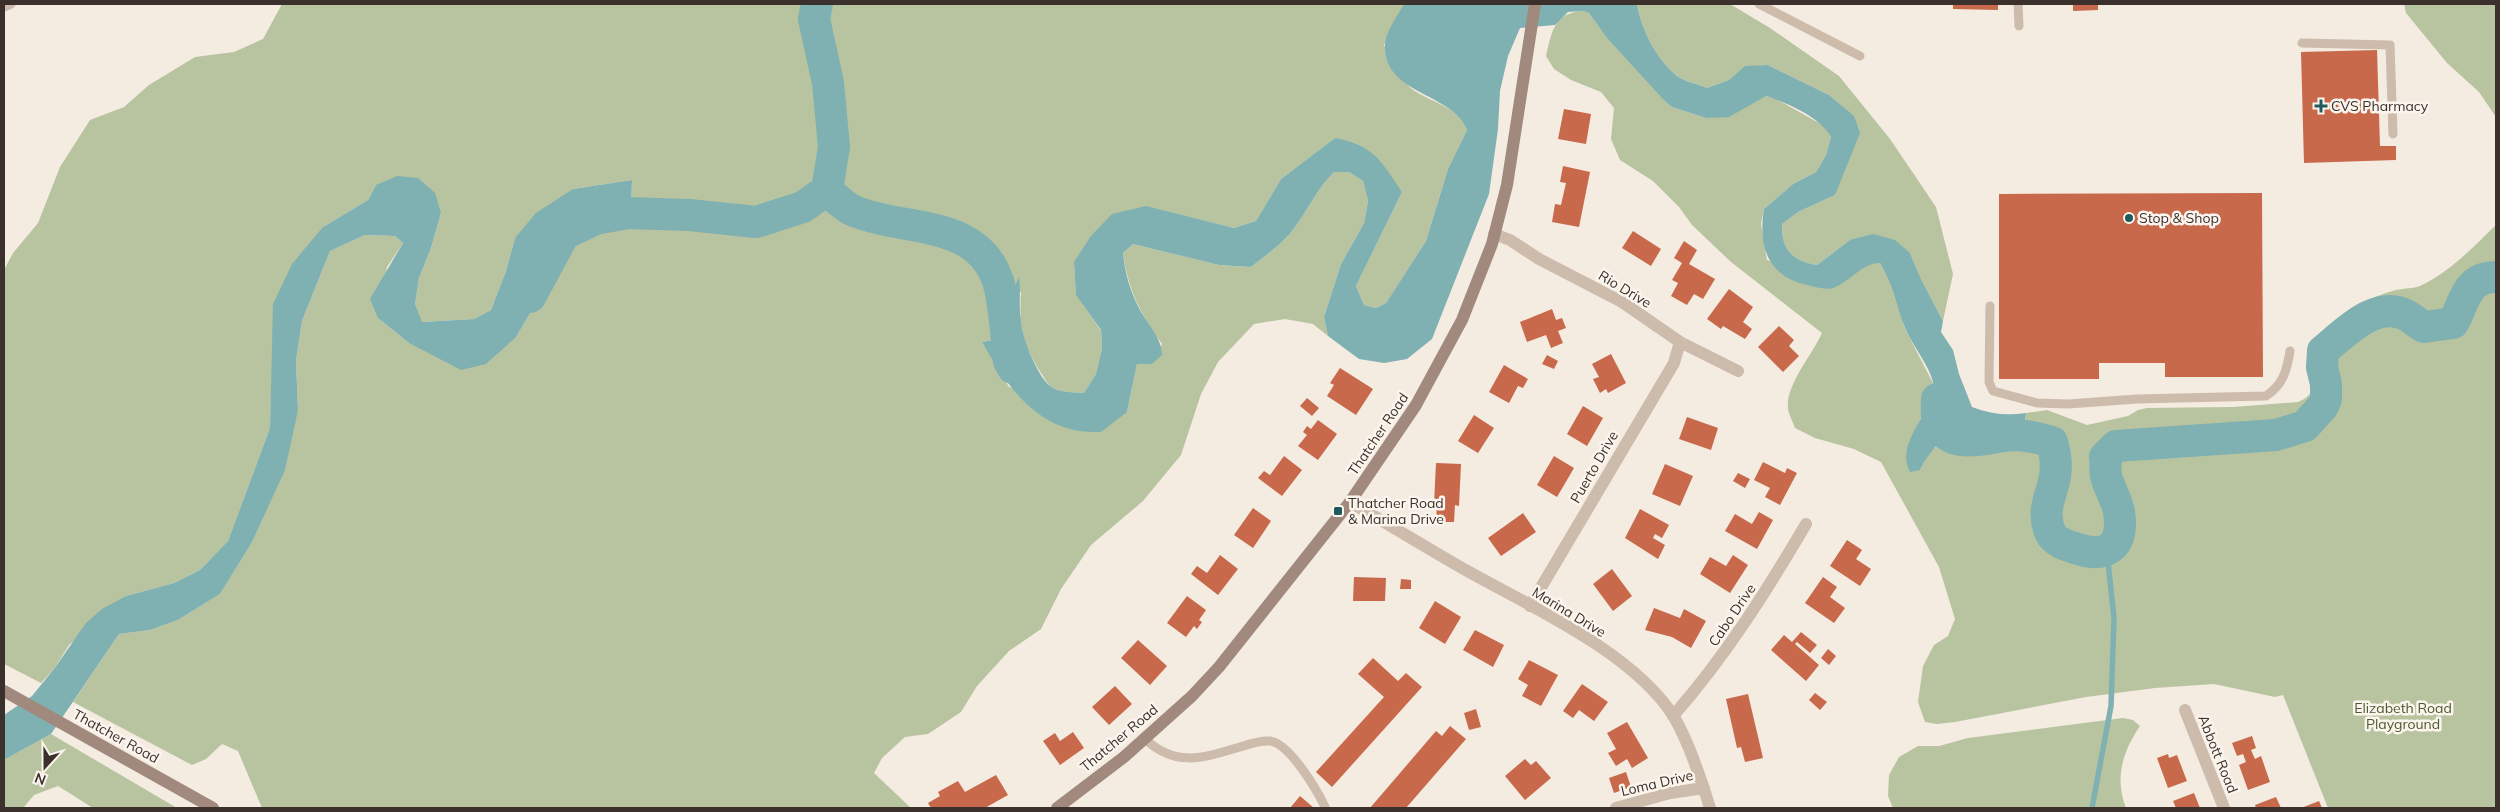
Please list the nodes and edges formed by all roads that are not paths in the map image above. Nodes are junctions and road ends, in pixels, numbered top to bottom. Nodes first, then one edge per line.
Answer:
1 (11, 4) edge
2 (1535, 4) edge
3 (1759, 4) edge
4 (2018, 4) edge
5 (4, 8) edge
6 (2019, 26) dead end
7 (2302, 43) dead end
8 (1860, 56) dead end
9 (2393, 134) dead end
10 (1494, 234) junction
11 (1990, 306) dead end
12 (1680, 342) junction
13 (2290, 351) dead end
14 (1738, 371) dead end
15 (1350, 502) junction
16 (1806, 524) dead end
17 (1530, 606) junction
18 (4, 691) edge
19 (2185, 710) dead end
20 (1673, 716) junction
21 (1144, 738) junction
22 (1704, 788) junction
23 (1325, 807) edge
24 (213, 808) edge
25 (1057, 808) edge
26 (1616, 808) edge
27 (1710, 808) edge
28 (2224, 808) edge

1 - 5 lane
2 - 10 main road, Thatcher Road
3 - 8 lane
4 - 6 lane
7 - 9 lane
10 - 12 street, Rio Drive
10 - 15 main road, Thatcher Road
11 - 13 lane
12 - 14 street, Rio Drive
12 - 17 street, Puerto Drive
15 - 17 street, Marina Drive
15 - 21 main road, Thatcher Road
16 - 20 street, Cabo Drive
17 - 20 street, Marina Drive
18 - 24 main road, Thatcher Road
19 - 28 street, Abbott Road
20 - 22 street, Marina Drive
21 - 23 lane
21 - 25 main road, Thatcher Road
22 - 26 street, Loma Drive
22 - 27 street, Marina Drive

